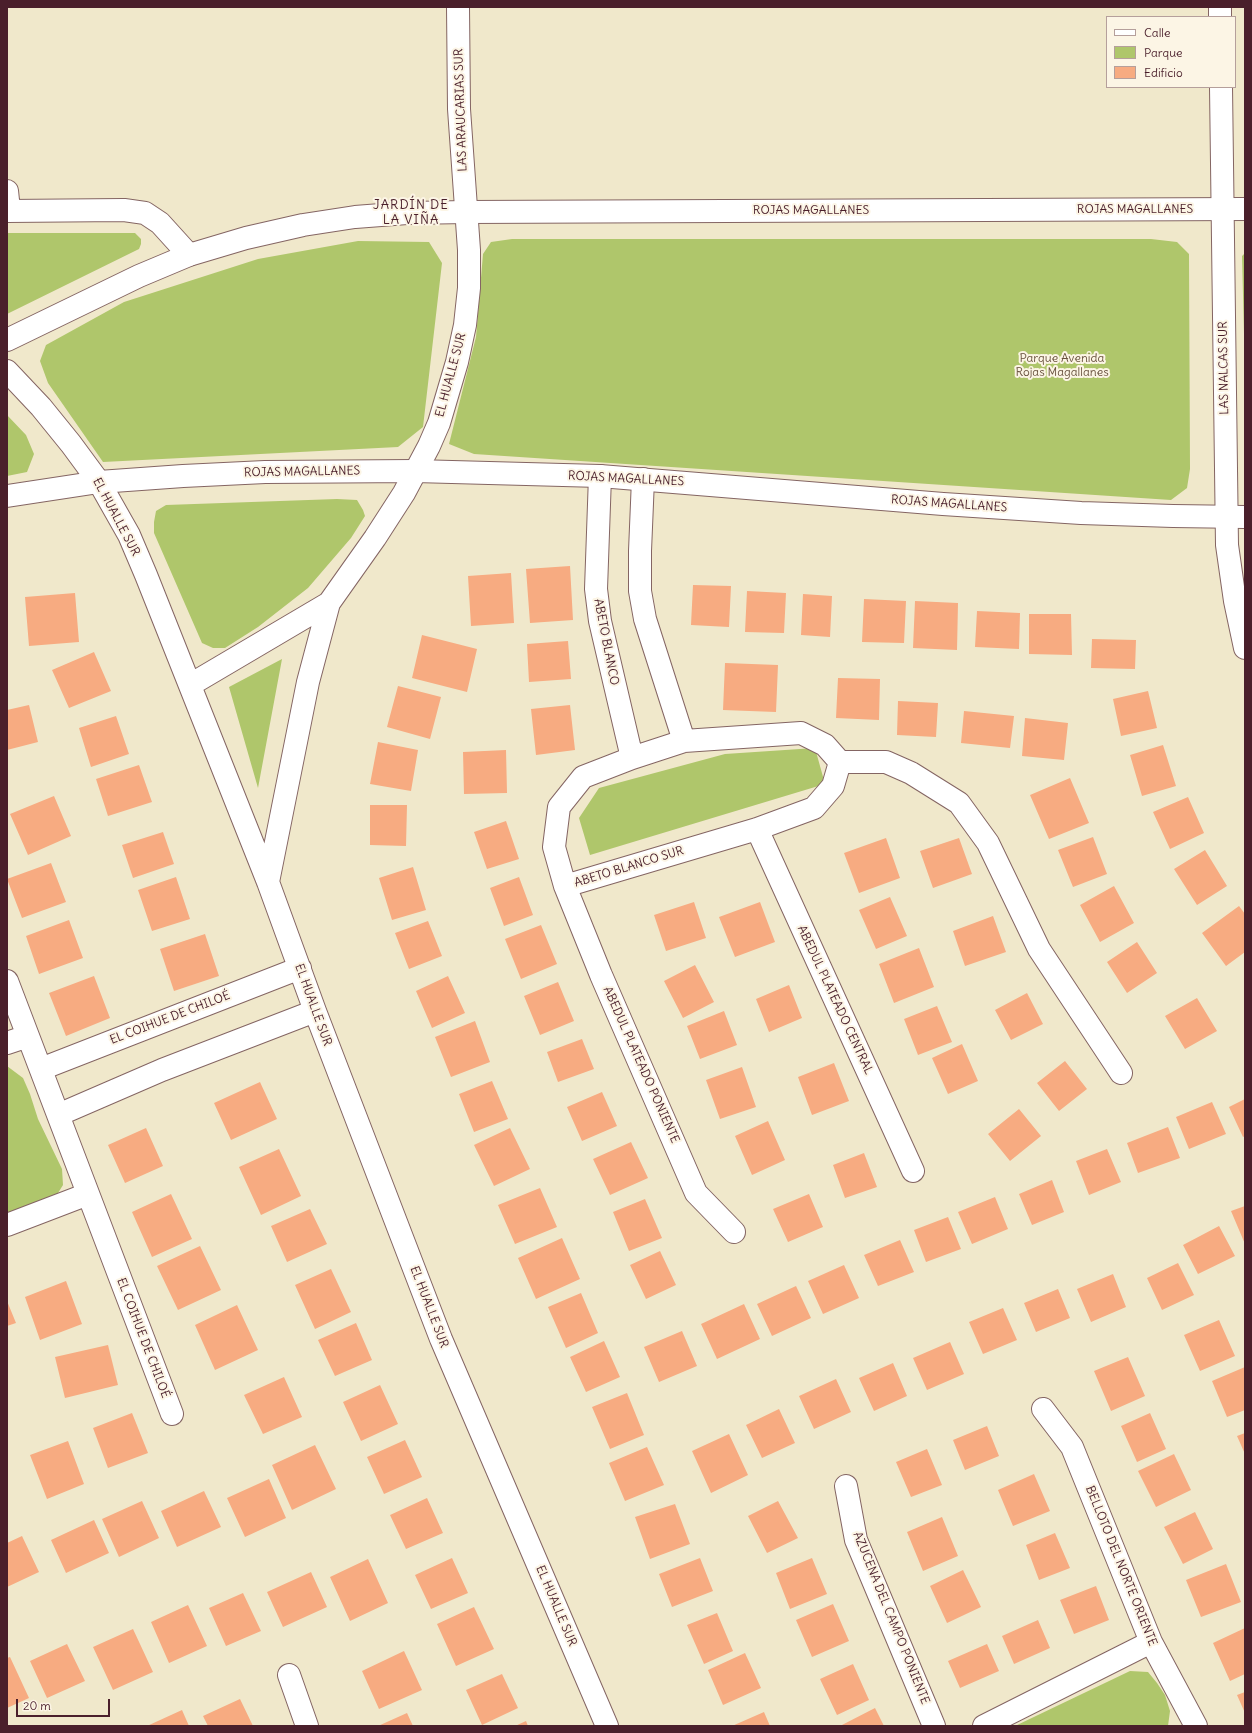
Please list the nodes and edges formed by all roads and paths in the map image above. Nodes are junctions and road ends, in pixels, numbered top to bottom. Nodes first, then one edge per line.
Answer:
1 (458, 7) edge
2 (1220, 88) edge
3 (8, 204) edge
4 (1245, 209) edge
5 (1222, 210) junction
6 (467, 212) junction
7 (189, 255) junction
8 (7, 340) edge
9 (7, 371) edge
10 (415, 471) junction
11 (600, 476) junction
12 (643, 479) junction
13 (99, 482) junction
14 (7, 496) edge
15 (1235, 517) edge
16 (329, 603) junction
17 (1245, 648) edge
18 (190, 686) junction
19 (684, 740) junction
20 (632, 758) junction
21 (840, 762) junction
22 (756, 829) junction
23 (268, 882) junction
24 (565, 886) junction
25 (300, 968) junction
26 (7, 981) edge
27 (315, 1011) junction
28 (28, 1036) junction
29 (7, 1043) edge
30 (40, 1068) junction
31 (1121, 1073) dead end
32 (58, 1115) junction
33 (913, 1171) dead end
34 (88, 1194) junction
35 (7, 1225) edge
36 (734, 1232) dead end
37 (1043, 1408) dead end
38 (172, 1414) dead end
39 (846, 1486) dead end
40 (1151, 1642) junction
41 (289, 1675) dead end
42 (307, 1726) edge
43 (607, 1726) edge
44 (934, 1726) edge
45 (984, 1726) edge
46 (1196, 1726) edge

1 - 6 street, LAS ARAUCARIAS SUR
2 - 5 street, LAS NALCAS SUR
3 - 7 street
4 - 5 street, ROJAS MAGALLANES
5 - 6 street, ROJAS MAGALLANES
5 - 15 street, LAS NALCAS SUR
6 - 7 street, ROJAS MAGALLANES
6 - 10 street, EL HUALLE SUR
7 - 8 street, ROJAS MAGALLANES
9 - 13 street, EL HUALLE SUR
10 - 11 street, ROJAS MAGALLANES
10 - 13 street, ROJAS MAGALLANES
10 - 16 street, EL HUALLE SUR
11 - 12 street, ROJAS MAGALLANES
11 - 20 street, ABETO BLANCO
12 - 15 street, ROJAS MAGALLANES
12 - 19 street
13 - 14 street, ROJAS MAGALLANES
13 - 18 street, EL HUALLE SUR
15 - 17 street, LAS NALCAS SUR
16 - 18 street, EL HUALLE SUR
16 - 23 street, EL HUALLE SUR
18 - 23 street, EL HUALLE SUR
19 - 20 street, ABETO BLANCO SUR
19 - 21 street, ABETO BLANCO SUR
20 - 24 street, ABETO BLANCO SUR
21 - 22 street, ABETO BLANCO SUR
21 - 31 street
22 - 24 street, ABETO BLANCO SUR
22 - 33 street, ABEDUL PLATEADO CENTRAL
23 - 25 street, EL HUALLE SUR
24 - 36 street, ABEDUL PLATEADO PONIENTE
25 - 27 street, EL HUALLE SUR
25 - 30 street, EL COIHUE DE CHILOÉ
26 - 28 street, EL COIHUE DE CHILOÉ
27 - 32 street
27 - 43 street, EL HUALLE SUR
28 - 29 street
28 - 30 street, EL COIHUE DE CHILOÉ
30 - 32 street, EL COIHUE DE CHILOÉ
32 - 34 street, EL COIHUE DE CHILOÉ
34 - 35 street
34 - 38 street, EL COIHUE DE CHILOÉ
37 - 40 street, BELLOTO DEL NORTE ORIENTE
39 - 44 street, AZUCENA DEL CAMPO PONIENTE
40 - 45 street
40 - 46 street, BELLOTO DEL NORTE ORIENTE
41 - 42 street

